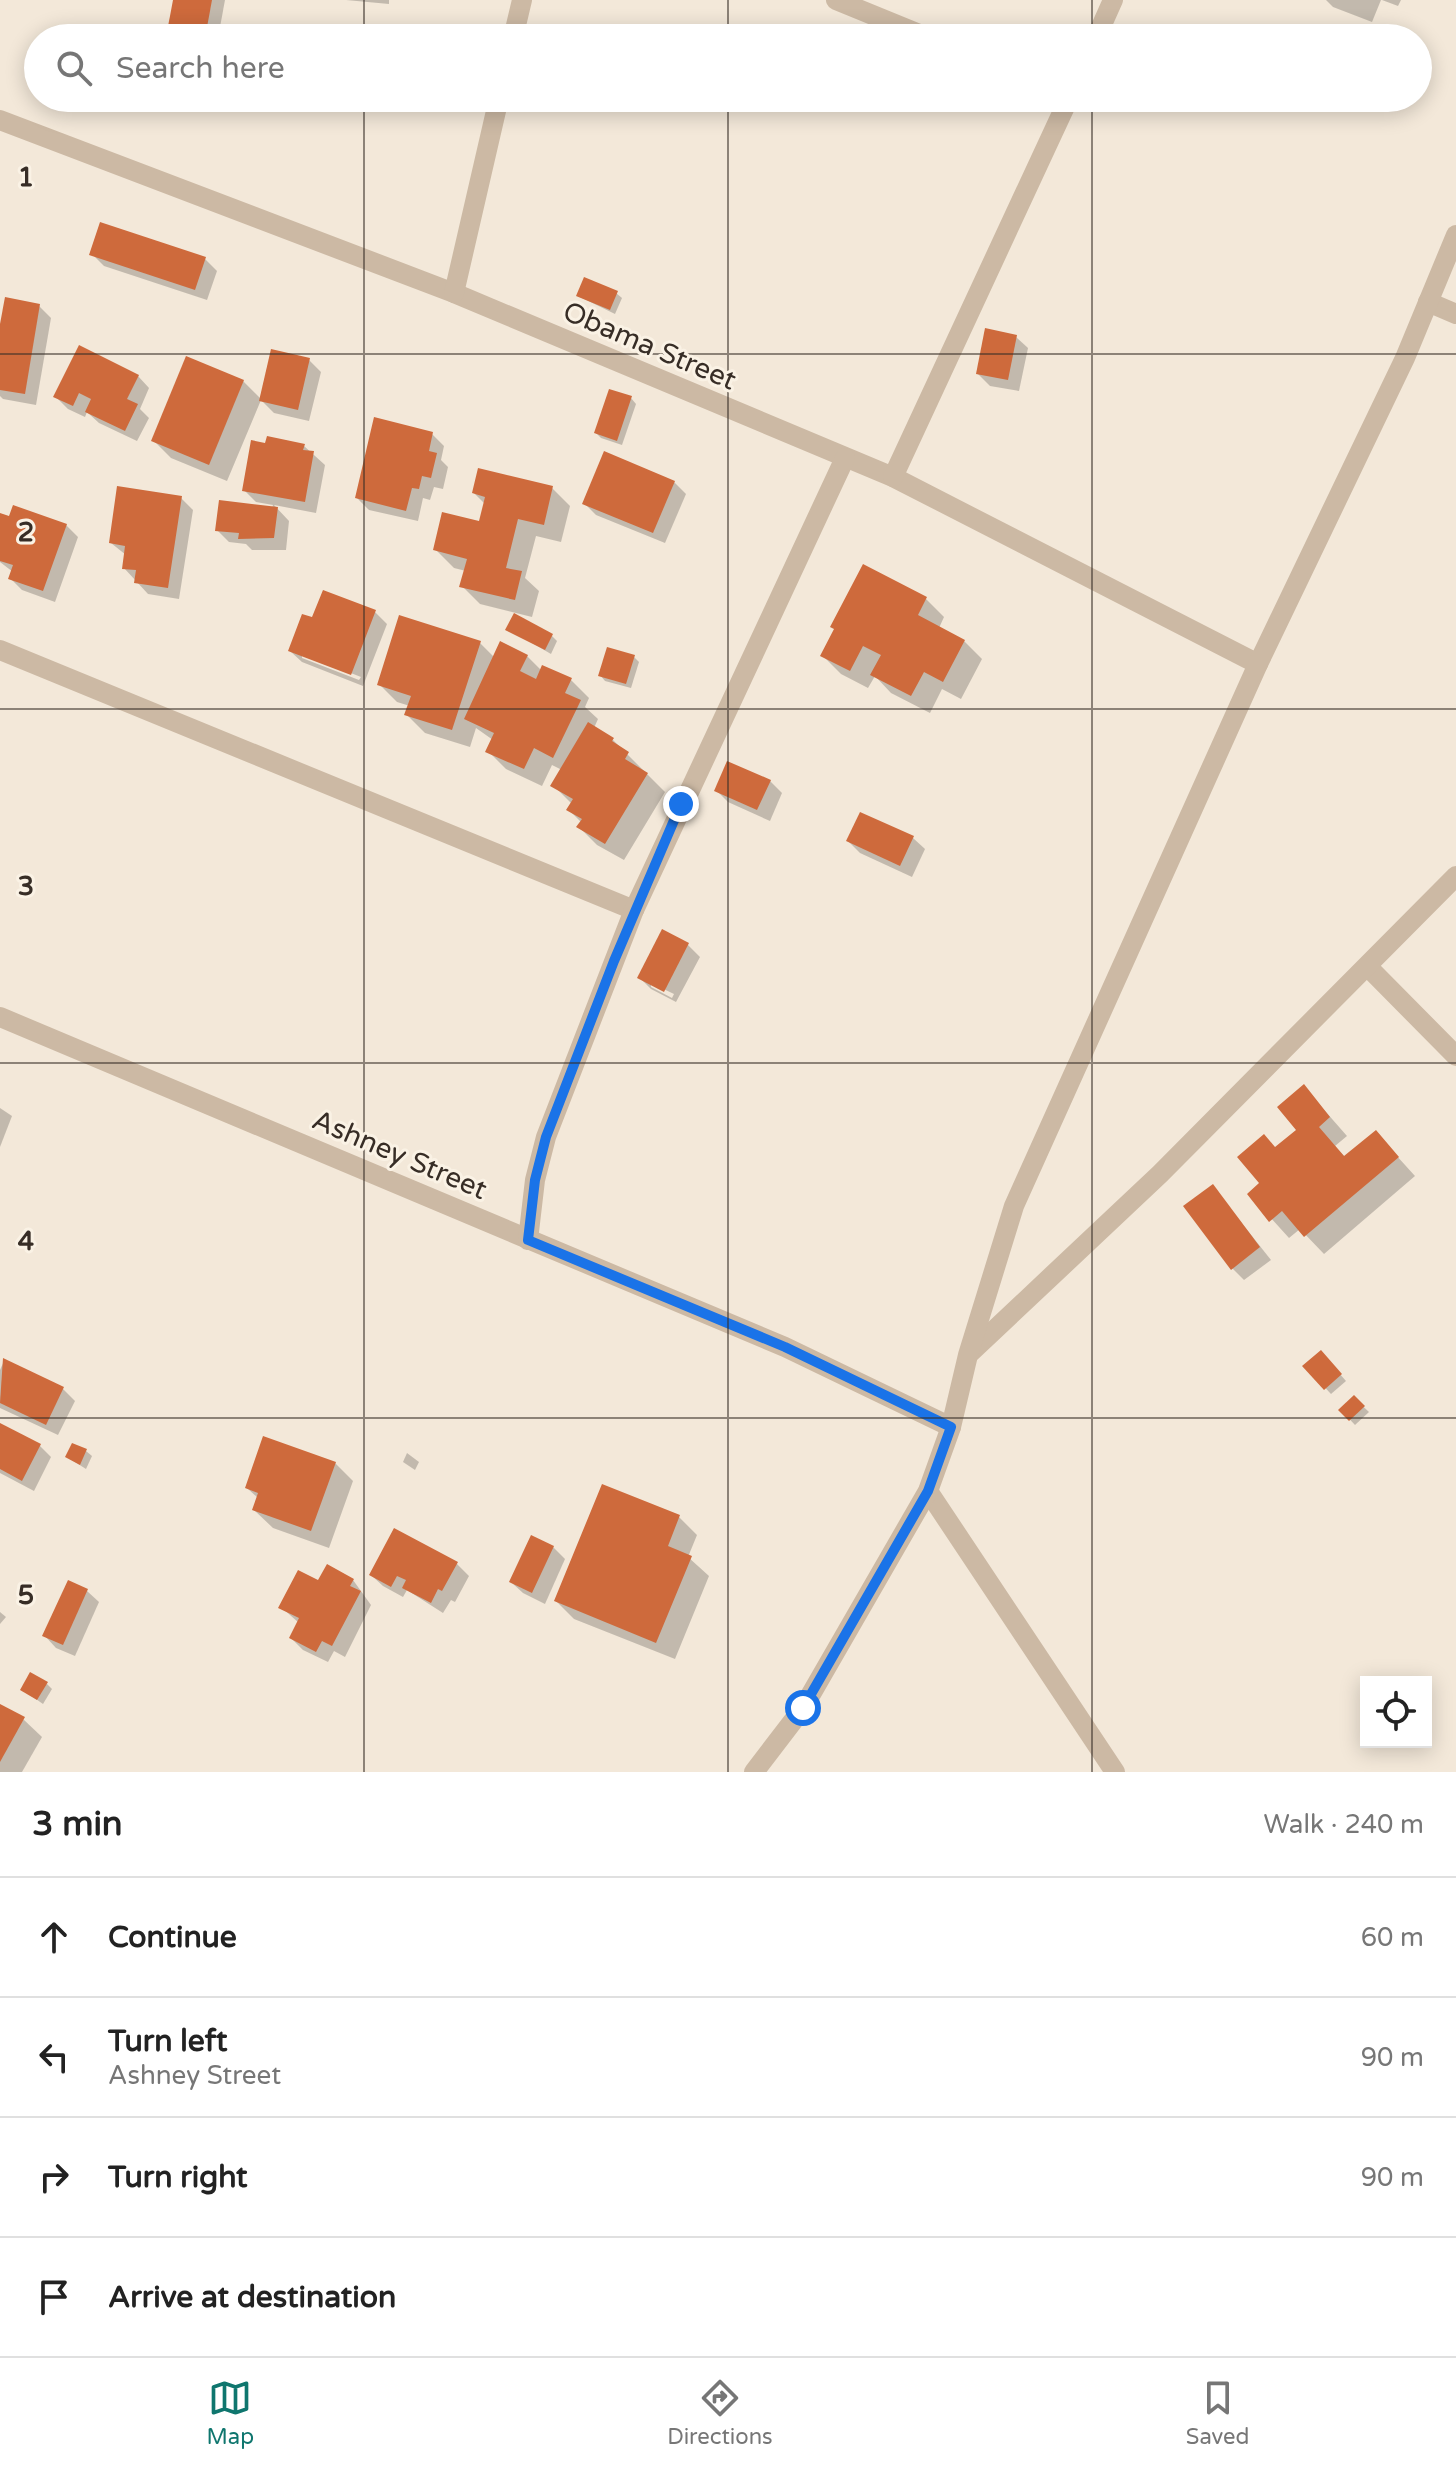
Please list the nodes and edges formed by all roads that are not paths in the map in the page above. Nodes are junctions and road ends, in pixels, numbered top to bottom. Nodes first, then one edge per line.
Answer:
1 (522, 0) edge
2 (836, 0) edge
3 (1113, 0) edge
4 (516, 24) edge
5 (895, 24) edge
6 (1102, 24) edge
7 (496, 112) edge
8 (1062, 112) edge
9 (0, 120) edge
10 (1456, 235) edge
11 (454, 293) junction
12 (1428, 302) junction
13 (1456, 314) edge
14 (845, 458) junction
15 (893, 477) junction
16 (0, 650) edge
17 (1258, 664) junction
18 (1456, 876) edge
19 (634, 910) junction
20 (1368, 967) junction
21 (0, 1017) edge
22 (1456, 1056) edge
23 (528, 1240) junction
24 (968, 1355) junction
25 (951, 1427) junction
26 (928, 1491) junction
27 (754, 1772) edge
28 (1115, 1772) edge

1 - 4 street
2 - 5 street
3 - 6 street
7 - 11 street
8 - 15 street
9 - 11 street, Obama Street
10 - 12 street
11 - 14 street, Obama Street
12 - 13 street
12 - 17 street
14 - 15 street, Obama Street
14 - 19 street
15 - 17 street, Obama Street
16 - 19 street
17 - 24 street
18 - 20 street
19 - 23 street
20 - 22 street
20 - 24 street
21 - 23 street, Ashney Street
23 - 25 street, Ashney Street
24 - 25 street
25 - 26 street
26 - 27 street
26 - 28 street

